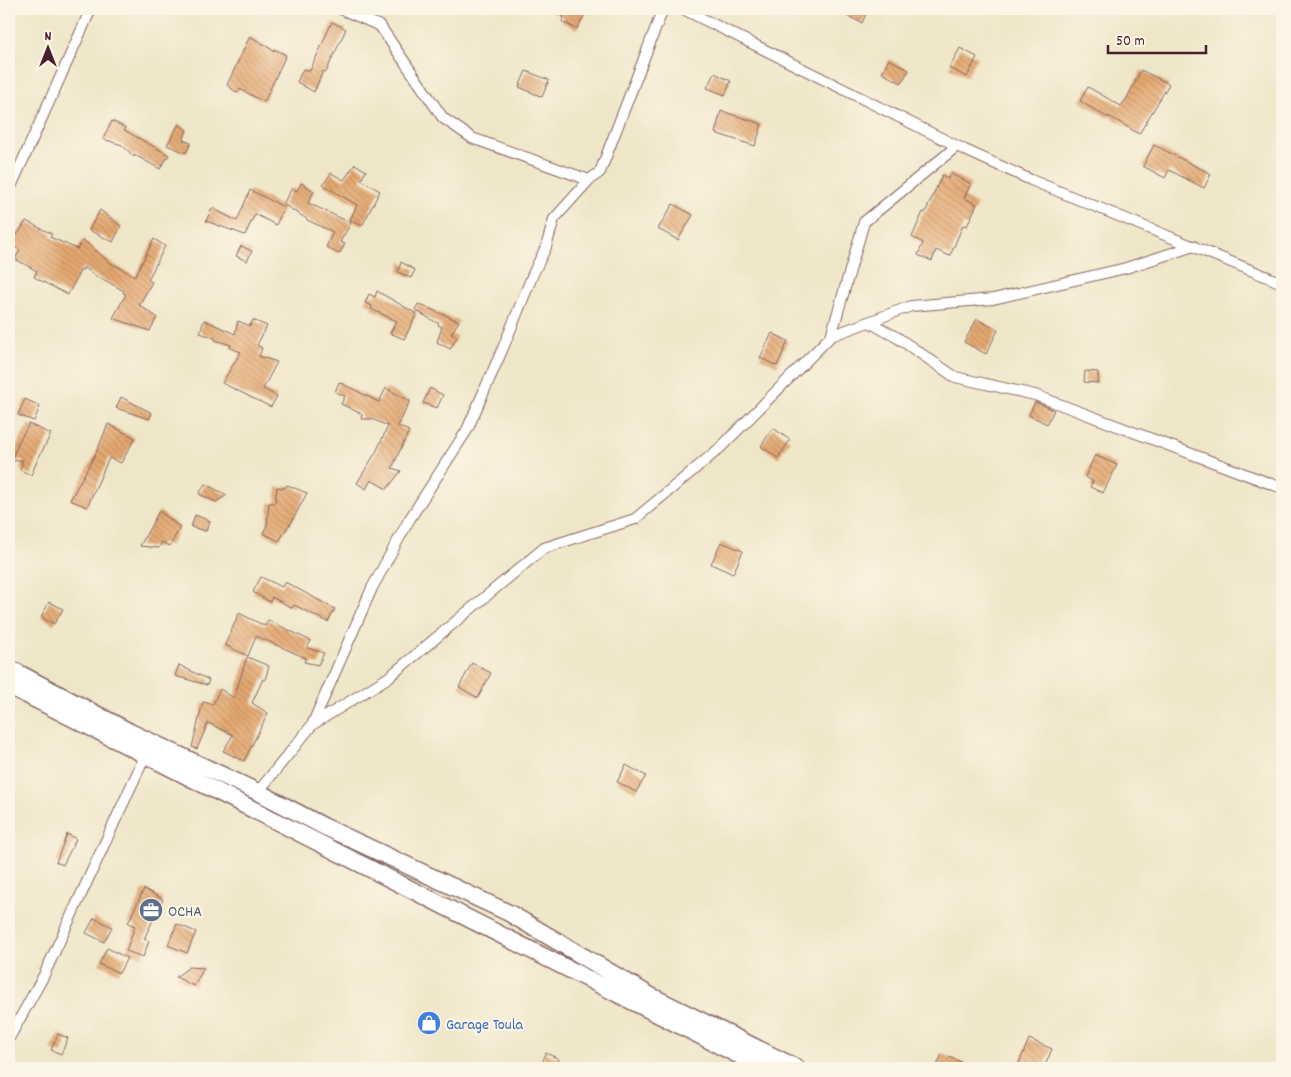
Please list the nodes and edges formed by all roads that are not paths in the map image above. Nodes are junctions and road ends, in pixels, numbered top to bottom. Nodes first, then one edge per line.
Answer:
1 (91, 9) edge
2 (341, 9) edge
3 (663, 9) edge
4 (683, 9) edge
5 (957, 146) junction
6 (589, 180) junction
7 (9, 191) edge
8 (1194, 246) junction
9 (1282, 283) edge
10 (869, 322) junction
11 (831, 336) junction
12 (1282, 488) edge
13 (9, 668) edge
14 (9, 686) edge
15 (312, 725) junction
16 (146, 754) junction
17 (258, 792) junction
18 (9, 1038) edge
19 (764, 1068) edge
20 (797, 1068) edge

1 - 7 street
2 - 6 street
3 - 6 street
4 - 5 street
5 - 8 street
5 - 11 street
6 - 15 street
8 - 9 street
8 - 10 street
10 - 11 street
10 - 12 street
11 - 15 street
13 - 17 main road
14 - 16 main road
15 - 17 street
16 - 18 street
16 - 19 main road
17 - 20 main road

